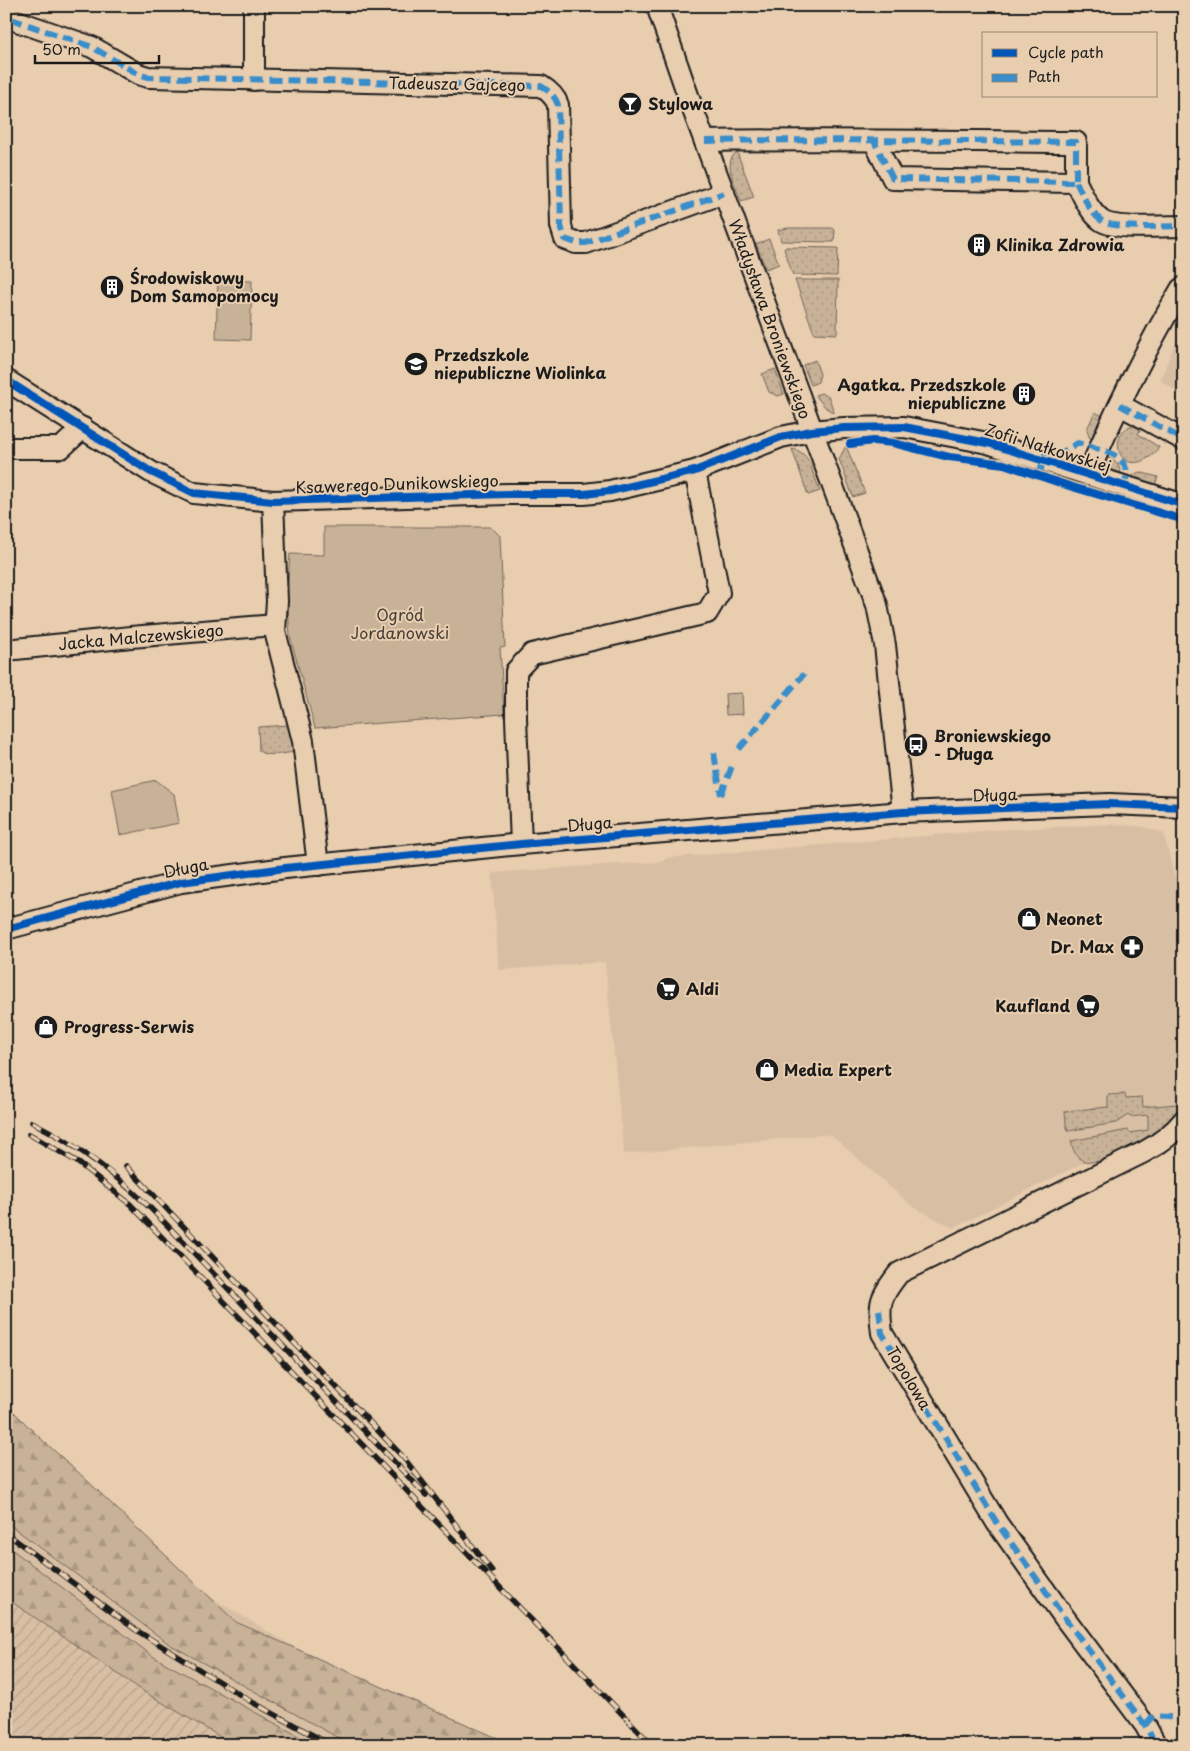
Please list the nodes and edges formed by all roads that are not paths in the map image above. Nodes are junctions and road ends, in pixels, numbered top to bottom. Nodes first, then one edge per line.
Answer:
1 (254, 6) edge
2 (657, 6) edge
3 (11, 20) edge
4 (254, 80) junction
5 (705, 141) junction
6 (874, 141) junction
7 (1076, 182) junction
8 (724, 193) junction
9 (1184, 226) edge
10 (1184, 287) edge
11 (6, 380) edge
12 (1120, 405) junction
13 (83, 428) junction
14 (812, 431) junction
15 (1184, 440) edge
16 (6, 448) edge
17 (695, 471) junction
18 (1088, 475) junction
19 (273, 501) junction
20 (1184, 505) edge
21 (275, 625) junction
22 (6, 650) edge
23 (1184, 807) edge
24 (903, 812) junction
25 (521, 844) junction
26 (318, 865) junction
27 (6, 929) edge
28 (1184, 1120) edge
29 (1156, 1745) edge

1 - 4 street
2 - 5 street, Władysława Broniewskiego
3 - 4 street, Tadeusza Gajcego
4 - 8 street, Tadeusza Gajcego
5 - 6 street
5 - 8 street, Władysława Broniewskiego
6 - 7 street
6 - 7 street
7 - 9 street
8 - 14 street, Władysława Broniewskiego
10 - 12 street
11 - 13 street, Ksawerego Dunikowskiego
12 - 15 street
12 - 18 street
13 - 16 street
13 - 19 street, Ksawerego Dunikowskiego
14 - 17 street, Ksawerego Dunikowskiego
14 - 18 street, Zofii Nałkowskiej
14 - 24 street, Władysława Broniewskiego
17 - 19 street, Ksawerego Dunikowskiego
17 - 25 street
18 - 20 street, Zofii Nałkowskiej
19 - 21 street
21 - 22 street, Jacka Malczewskiego
21 - 26 street
23 - 24 street, Długa
24 - 25 street, Długa
25 - 26 street, Długa
26 - 27 street, Długa
28 - 29 street, Topolowa

